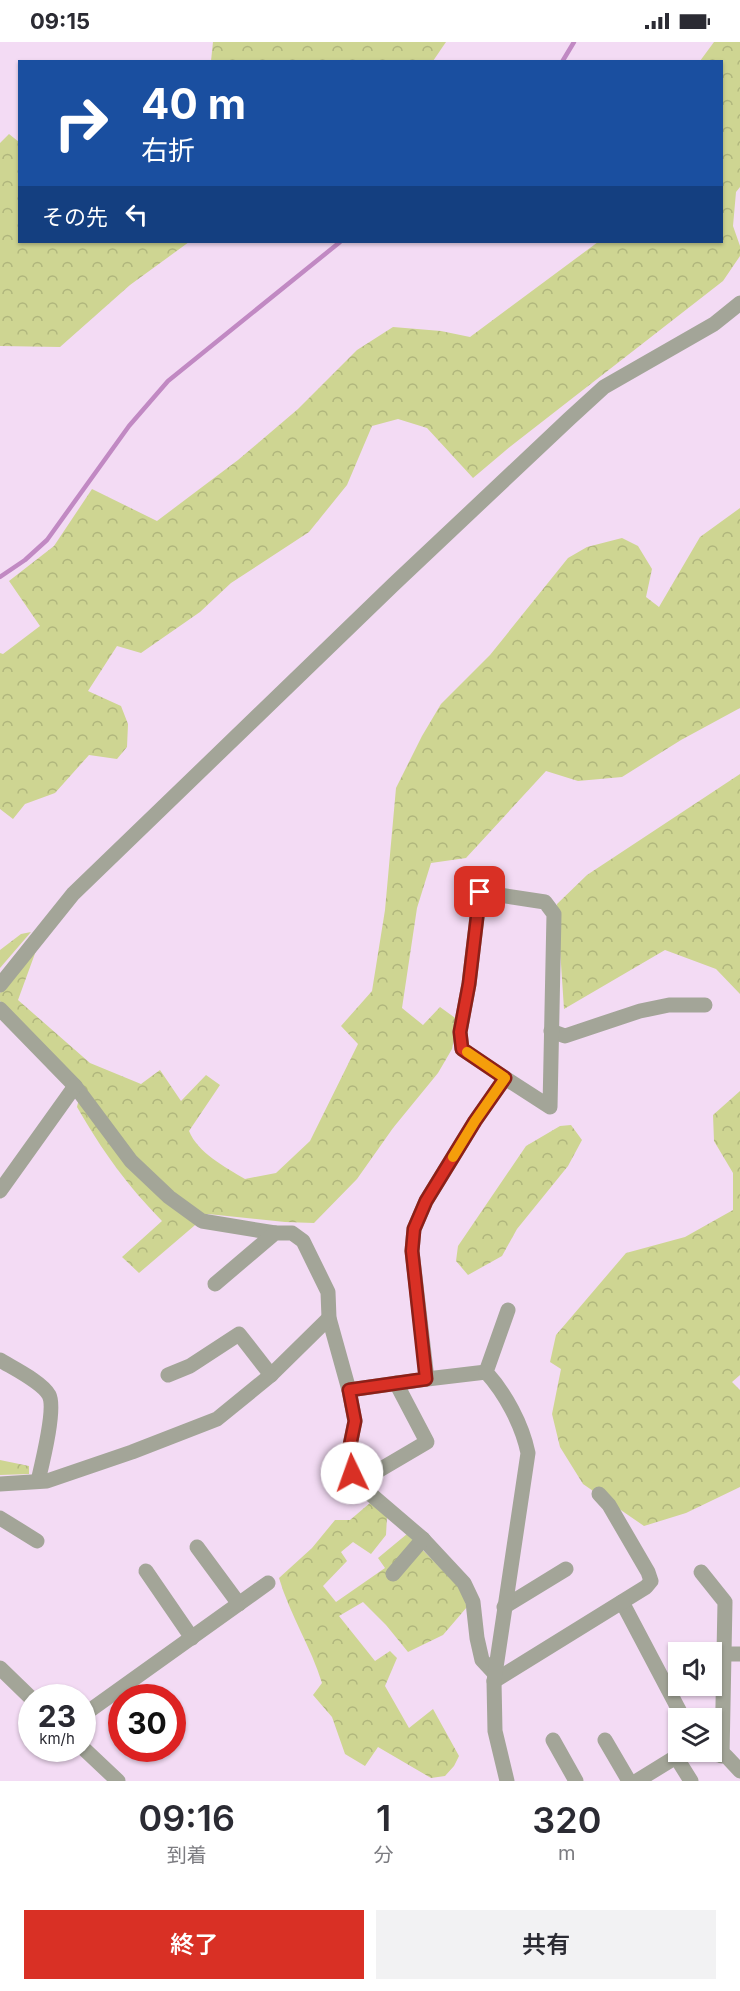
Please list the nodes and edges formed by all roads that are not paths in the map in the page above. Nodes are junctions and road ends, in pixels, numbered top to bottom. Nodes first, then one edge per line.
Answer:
1 (740, 303) edge
2 (0, 985) edge
3 (705, 1005) dead end
4 (0, 1009) edge
5 (551, 1031) junction
6 (505, 1078) junction
7 (75, 1086) junction
8 (0, 1191) edge
9 (275, 1233) junction
10 (215, 1284) dead end
11 (508, 1310) dead end
12 (329, 1318) junction
13 (0, 1360) edge
14 (486, 1372) junction
15 (271, 1375) junction
16 (168, 1376) dead end
17 (426, 1379) junction
18 (396, 1383) junction
19 (349, 1390) junction
20 (38, 1482) junction
21 (359, 1482) junction
22 (0, 1484) edge
23 (599, 1494) dead end
24 (0, 1518) edge
25 (423, 1539) junction
26 (37, 1541) dead end
27 (197, 1547) dead end
28 (566, 1569) dead end
29 (146, 1570) dead end
30 (701, 1572) dead end
31 (393, 1574) dead end
32 (268, 1583) dead end
33 (622, 1602) junction
34 (239, 1604) junction
35 (504, 1607) junction
36 (192, 1638) junction
37 (724, 1654) junction
38 (740, 1654) edge
39 (1, 1670) edge
40 (495, 1677) junction
41 (18, 1686) edge
42 (96, 1706) edge
43 (678, 1708) edge
44 (553, 1740) dead end
45 (605, 1740) dead end
46 (722, 1756) joint
47 (96, 1761) edge
48 (668, 1762) edge
49 (683, 1762) edge
50 (740, 1771) edge
51 (117, 1781) edge
52 (507, 1781) edge
53 (576, 1781) edge
54 (629, 1781) edge
55 (638, 1781) edge
56 (691, 1781) edge

1 - 2 street
3 - 5 street
4 - 7 street
5 - 6 street
5 - 6 street
6 - 17 street
7 - 8 street
7 - 9 street
9 - 10 street
9 - 12 street
11 - 14 street
12 - 15 street
12 - 19 street
13 - 20 street
14 - 17 street
14 - 35 street
15 - 16 street
15 - 20 street
17 - 18 street
18 - 19 street
18 - 21 street
19 - 21 street
20 - 22 street
21 - 25 street
23 - 33 street
24 - 26 street
25 - 31 street
25 - 40 street
27 - 34 street
28 - 35 street
29 - 36 street
30 - 37 street
32 - 34 street
33 - 40 street
33 - 43 street
34 - 36 street
35 - 40 street
36 - 42 street
37 - 38 street
37 - 46 street
39 - 41 street
40 - 52 street
44 - 53 street
45 - 54 street
46 - 50 street
47 - 51 street
48 - 55 street
49 - 56 street

